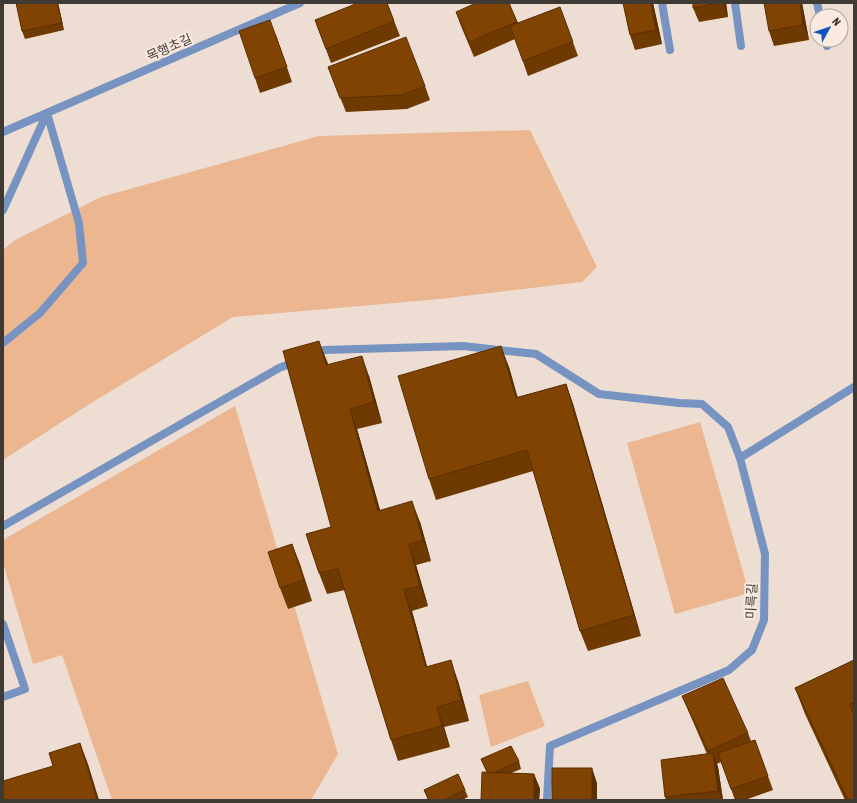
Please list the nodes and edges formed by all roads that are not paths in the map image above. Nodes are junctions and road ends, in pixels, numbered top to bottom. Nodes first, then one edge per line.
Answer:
1 (300, 3) edge
2 (662, 3) edge
3 (735, 3) edge
4 (742, 46) dead end
5 (670, 50) dead end
6 (47, 113) junction
7 (3, 132) edge
8 (3, 210) edge
9 (3, 343) edge
10 (854, 386) edge
11 (740, 458) junction
12 (3, 526) edge
13 (3, 624) edge
14 (3, 697) edge
15 (547, 800) edge

1 - 6 street, 목행초길
2 - 5 street
3 - 4 street
6 - 7 street, 목행초길
6 - 8 street
6 - 9 street
10 - 11 street
11 - 12 street
11 - 15 street, 미륵길
13 - 14 street

